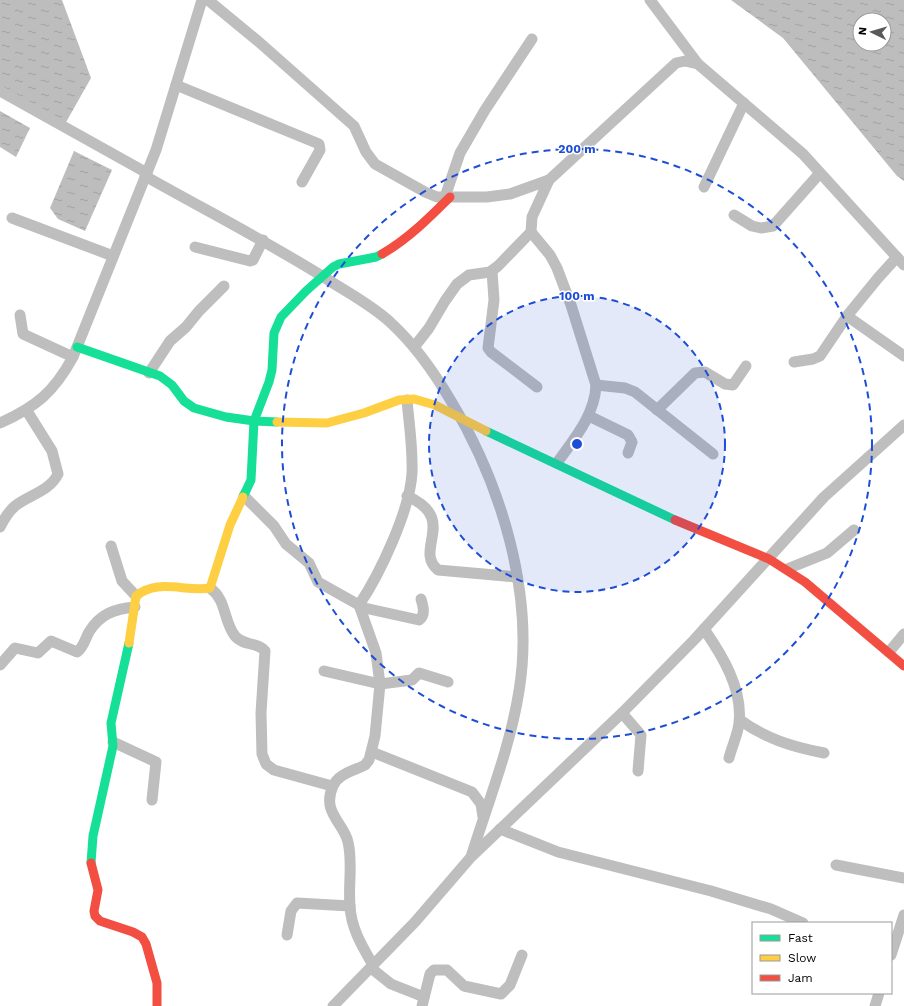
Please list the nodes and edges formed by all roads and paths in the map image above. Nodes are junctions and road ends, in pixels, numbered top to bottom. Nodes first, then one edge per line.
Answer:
1 (202, 0) edge
2 (208, 0) edge
3 (650, 0) edge
4 (532, 39) dead end
5 (698, 64) junction
6 (176, 85) junction
7 (0, 91) edge
8 (744, 103) junction
9 (820, 173) junction
10 (146, 174) junction
11 (549, 180) junction
12 (302, 182) dead end
13 (704, 187) dead end
14 (448, 197) junction
15 (734, 215) dead end
16 (12, 218) dead end
17 (531, 232) junction
18 (263, 240) junction
19 (195, 247) dead end
20 (113, 256) junction
21 (901, 261) edge
22 (492, 271) junction
23 (323, 276) junction
24 (224, 286) dead end
25 (20, 315) dead end
26 (847, 316) junction
27 (415, 346) junction
28 (75, 352) junction
29 (904, 356) edge
30 (794, 362) dead end
31 (746, 366) dead end
32 (150, 373) junction
33 (596, 385) junction
34 (537, 388) dead end
35 (407, 400) junction
36 (657, 410) junction
37 (27, 411) junction
38 (589, 416) junction
39 (462, 419) junction
40 (254, 421) junction
41 (0, 423) edge
42 (904, 425) edge
43 (628, 453) dead end
44 (713, 454) dead end
45 (557, 463) junction
46 (244, 496) junction
47 (408, 496) junction
48 (0, 527) edge
49 (854, 530) dead end
50 (111, 546) dead end
51 (769, 559) junction
52 (787, 569) junction
53 (517, 577) junction
54 (210, 588) junction
55 (421, 599) dead end
56 (136, 602) junction
57 (360, 606) junction
58 (704, 629) junction
59 (904, 634) edge
60 (889, 652) junction
61 (0, 665) edge
62 (904, 666) edge
63 (324, 671) dead end
64 (448, 682) dead end
65 (380, 684) junction
66 (622, 713) junction
67 (740, 720) junction
68 (113, 742) junction
69 (372, 752) junction
70 (824, 753) dead end
71 (729, 758) dead end
72 (638, 771) dead end
73 (332, 786) junction
74 (152, 800) dead end
75 (483, 818) junction
76 (500, 829) junction
77 (471, 857) junction
78 (836, 865) dead end
79 (904, 878) edge
80 (350, 906) junction
81 (904, 915) edge
82 (801, 922) edge
83 (287, 935) dead end
84 (892, 952) edge
85 (522, 955) dead end
86 (372, 966) junction
87 (879, 994) edge
88 (423, 1002) edge
89 (156, 1006) edge
90 (333, 1006) edge
91 (875, 1006) edge

1 - 6 street
2 - 14 street
3 - 5 street
4 - 14 street
5 - 8 street
5 - 11 street
6 - 10 street
6 - 12 street
7 - 10 street
8 - 9 street
8 - 13 street
9 - 15 street
9 - 21 street
10 - 18 street
10 - 20 street
11 - 14 street
11 - 17 street
14 - 23 street
16 - 20 street
17 - 22 street
17 - 33 street
18 - 19 street
18 - 23 street
20 - 28 street
21 - 26 street
22 - 27 street
22 - 34 street
23 - 27 street
23 - 40 street
24 - 32 street
25 - 28 street
26 - 29 street
26 - 30 street
27 - 39 street
28 - 32 street
28 - 37 street
31 - 36 street
32 - 40 street
33 - 36 street
33 - 38 street
35 - 39 street
35 - 40 street
35 - 47 street
36 - 44 street
37 - 41 street
37 - 48 street
38 - 43 street
38 - 45 street
39 - 45 street
39 - 53 street
40 - 46 street
42 - 51 street
45 - 51 street
46 - 54 street
46 - 57 street
47 - 53 street
47 - 57 street
49 - 52 street
50 - 56 street
51 - 52 street
51 - 58 street
52 - 60 street
53 - 75 street
54 - 56 street
54 - 73 street
55 - 57 street
56 - 61 street
56 - 68 street
57 - 65 street
58 - 66 street
58 - 67 street
59 - 60 street
60 - 62 street
63 - 65 street
64 - 65 street
65 - 69 street
66 - 72 street
66 - 76 street
67 - 70 street
67 - 71 street
68 - 74 street
68 - 89 street
69 - 73 street
69 - 75 street
73 - 80 street
75 - 77 street
76 - 77 street
76 - 82 street
77 - 86 street
78 - 79 street
80 - 83 street
80 - 86 street
81 - 84 street
85 - 88 street
86 - 88 street
86 - 90 street
87 - 91 street

